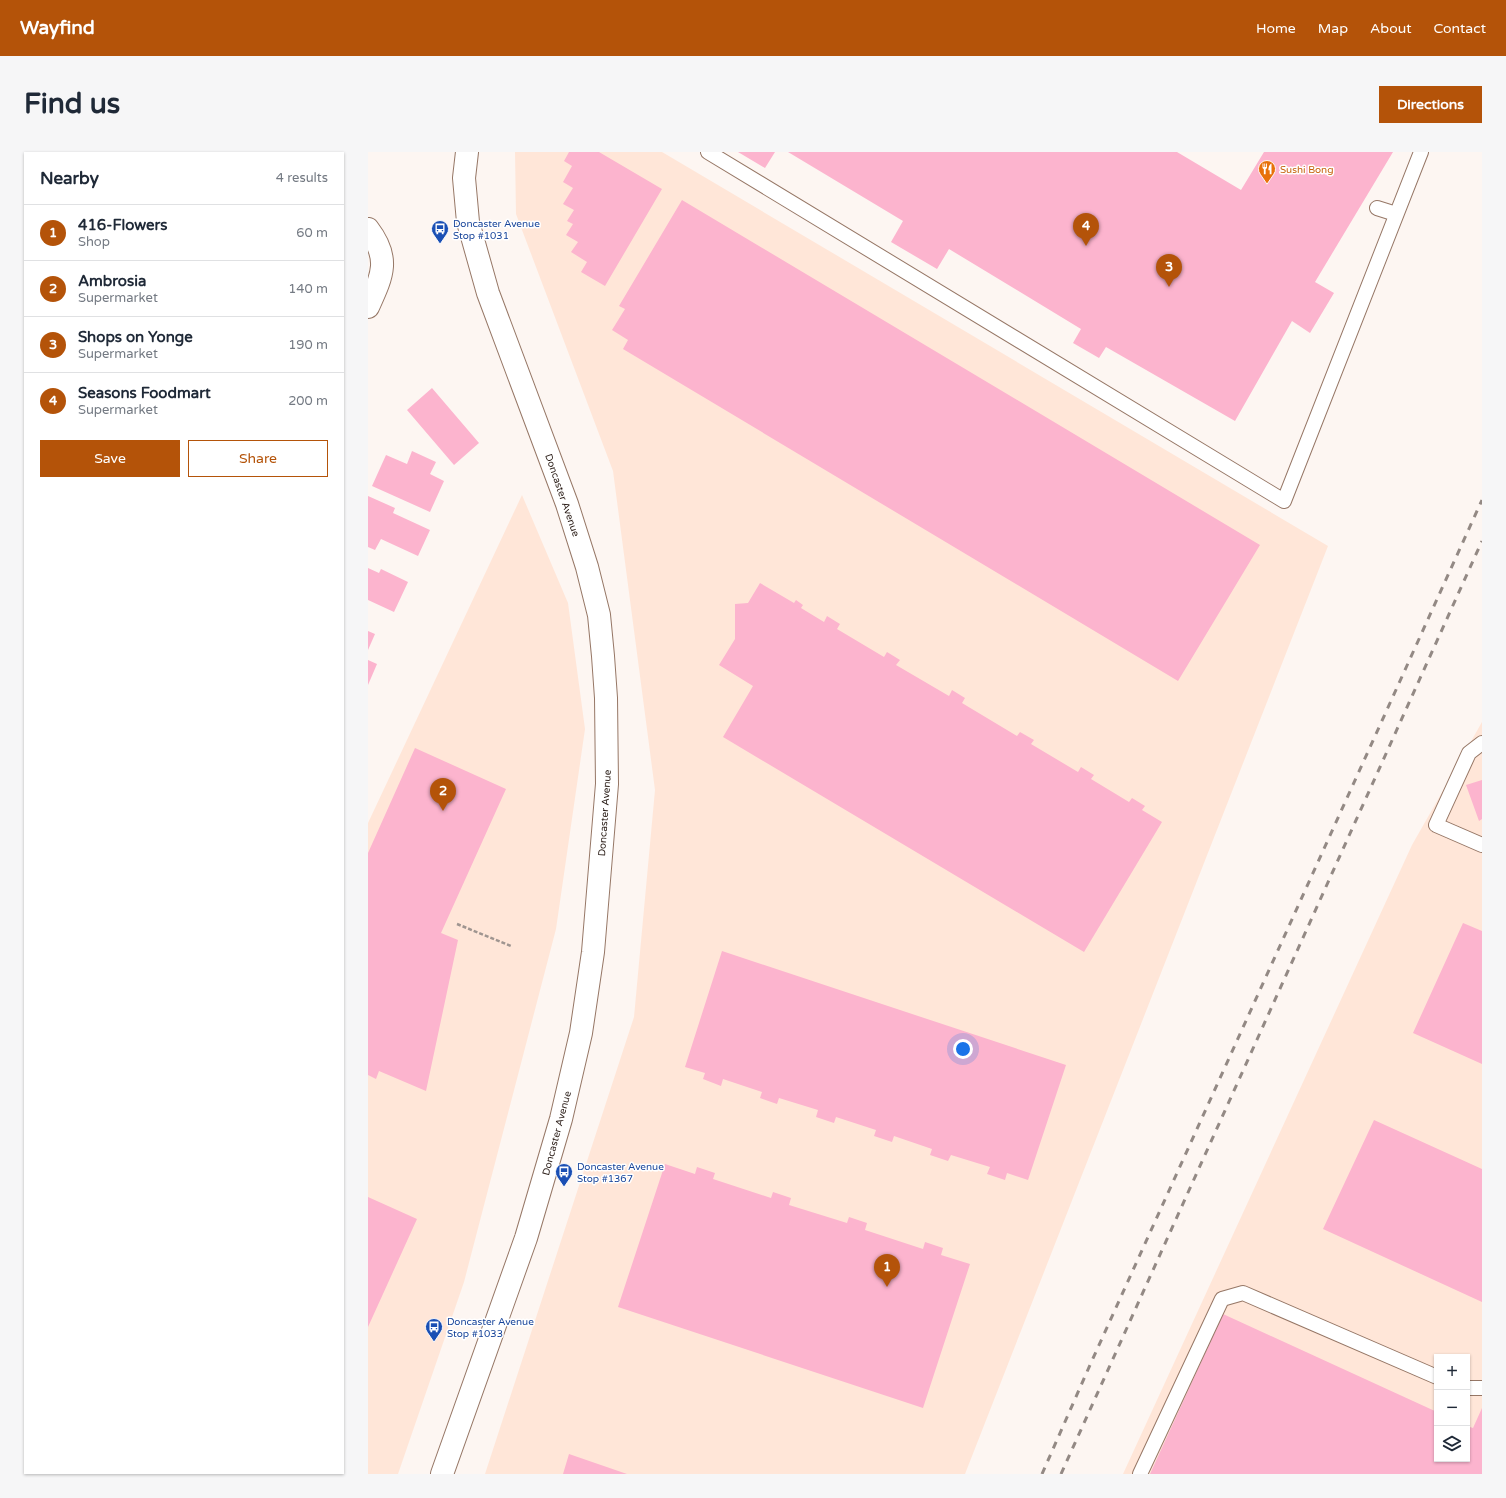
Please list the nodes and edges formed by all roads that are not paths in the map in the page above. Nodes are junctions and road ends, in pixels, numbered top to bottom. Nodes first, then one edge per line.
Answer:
1 (467, 152) edge
2 (708, 152) edge
3 (1421, 152) edge
4 (1378, 208) dead end
5 (1396, 214) junction
6 (368, 229) edge
7 (368, 307) edge
8 (1482, 743) edge
9 (1482, 845) edge
10 (1434, 1376) edge
11 (1470, 1388) edge
12 (1482, 1388) edge
13 (442, 1474) edge
14 (1140, 1474) edge

1 - 13 street, Doncaster Avenue
2 - 5 lane
3 - 5 lane
4 - 5 lane
6 - 7 street
8 - 9 lane
10 - 14 lane
11 - 12 lane

